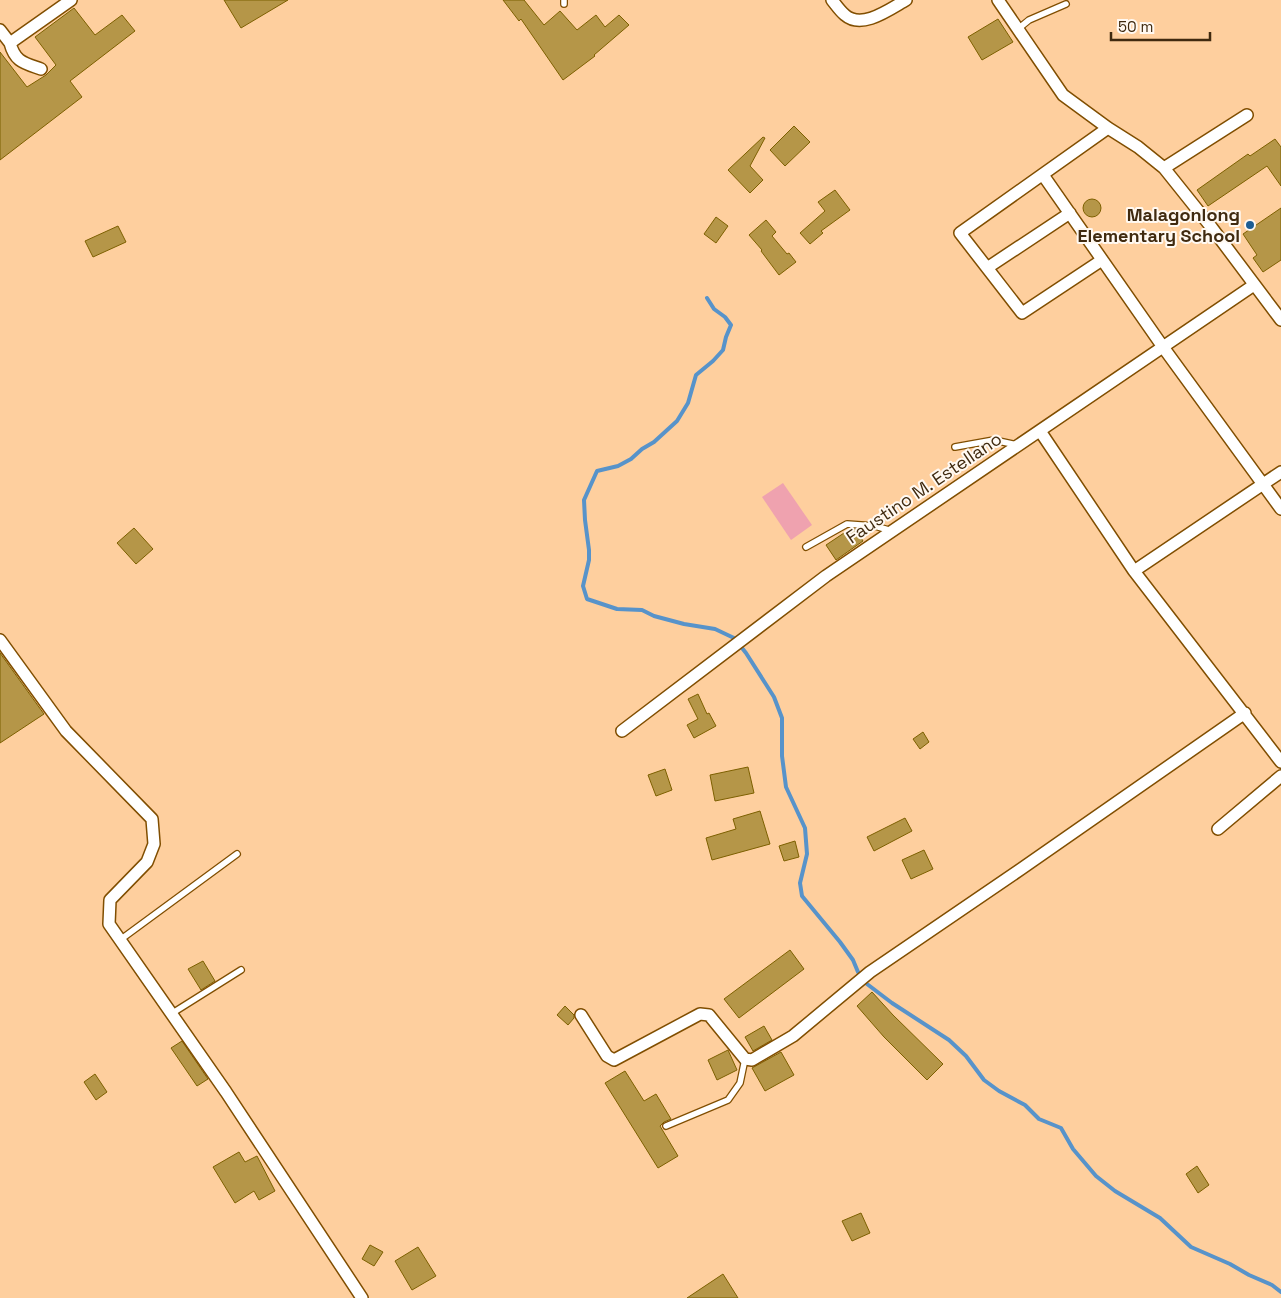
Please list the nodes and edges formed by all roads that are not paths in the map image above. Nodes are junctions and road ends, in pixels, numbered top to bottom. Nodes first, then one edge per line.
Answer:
1 (71, 0) edge
2 (832, 0) edge
3 (906, 0) edge
4 (998, 0) edge
5 (1066, 4) dead end
6 (1018, 29) junction
7 (0, 30) edge
8 (10, 43) junction
9 (41, 69) dead end
10 (1248, 115) dead end
11 (1108, 128) junction
12 (1164, 168) junction
13 (1043, 174) junction
14 (1070, 213) junction
15 (1102, 260) junction
16 (987, 268) junction
17 (1254, 285) junction
18 (1281, 320) edge
19 (1163, 347) junction
20 (1040, 431) junction
21 (1018, 446) junction
22 (955, 447) dead end
23 (1281, 472) edge
24 (1264, 484) junction
25 (1281, 509) edge
26 (892, 531) junction
27 (806, 547) dead end
28 (1134, 571) junction
29 (0, 640) edge
30 (1245, 713) junction
31 (622, 731) dead end
32 (1281, 762) edge
33 (1281, 776) edge
34 (1218, 829) dead end
35 (237, 854) dead end
36 (120, 940) junction
37 (240, 970) dead end
38 (171, 1014) junction
39 (581, 1015) dead end
40 (745, 1059) junction
41 (666, 1126) dead end
42 (362, 1298) edge

1 - 8 street
2 - 3 street
4 - 6 street
5 - 6 lane
6 - 11 street
7 - 8 street
8 - 9 street
10 - 12 street
11 - 12 street
11 - 13 street
12 - 17 street
13 - 14 street
13 - 16 street
14 - 15 street
14 - 16 street
15 - 16 street
15 - 19 street
17 - 18 street
17 - 19 street, Faustino M. Estellano
19 - 20 street, Faustino M. Estellano
19 - 24 street
20 - 21 street, Faustino M. Estellano
20 - 28 street
21 - 22 lane
21 - 26 street, Faustino M. Estellano
23 - 24 street
24 - 25 street
24 - 28 street
26 - 27 lane
26 - 31 street, Faustino M. Estellano
28 - 30 street
29 - 36 street
30 - 32 street
30 - 40 street
33 - 34 street
35 - 36 lane
36 - 38 street
37 - 38 lane
38 - 42 street
39 - 40 street
40 - 41 lane

